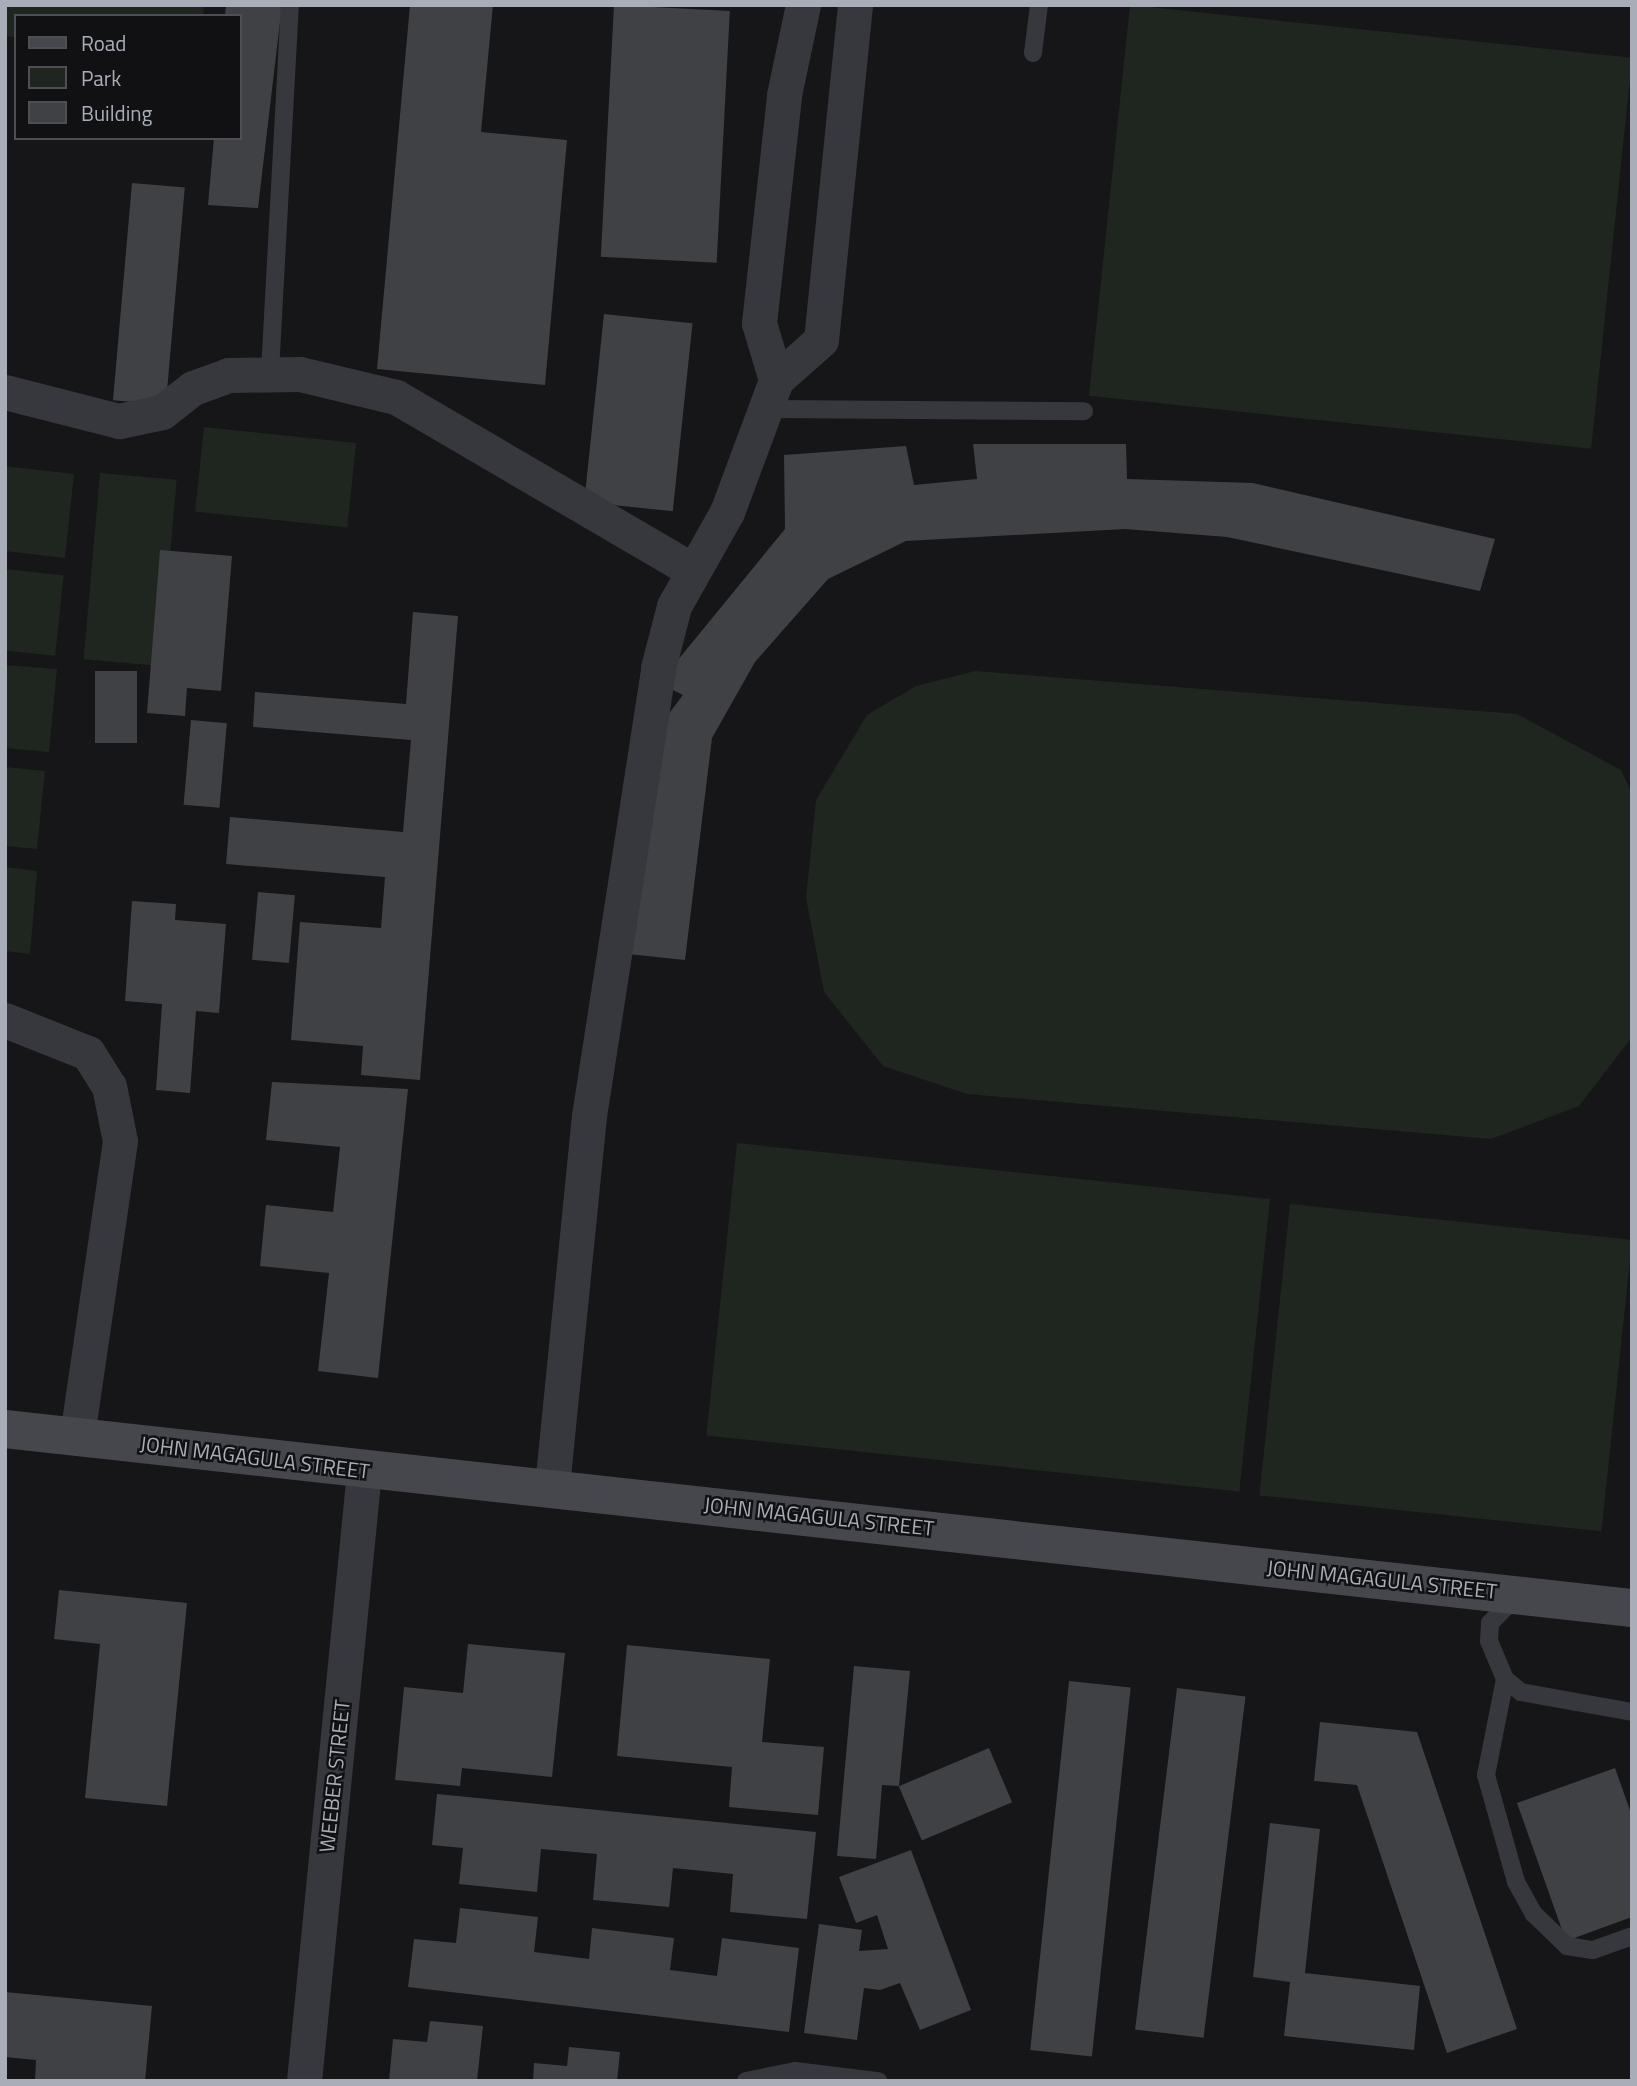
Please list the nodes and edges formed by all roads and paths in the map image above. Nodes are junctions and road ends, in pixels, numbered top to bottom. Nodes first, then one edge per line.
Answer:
1 (290, 5) edge
2 (803, 5) edge
3 (855, 5) edge
4 (1040, 5) edge
5 (1033, 53) dead end
6 (270, 372) junction
7 (5, 392) edge
8 (772, 394) junction
9 (1084, 411) dead end
10 (690, 569) junction
11 (5, 1020) edge
12 (5, 1429) edge
13 (77, 1437) junction
14 (364, 1471) junction
15 (552, 1486) junction
16 (1521, 1594) junction
17 (1632, 1608) edge
18 (1505, 1679) junction
19 (1632, 1712) edge
20 (1632, 1936) edge
21 (304, 2081) edge
22 (746, 2081) edge
23 (878, 2081) edge

1 - 6 lane
2 - 8 street
3 - 8 street
4 - 5 lane
6 - 7 street
6 - 10 street
8 - 9 lane
8 - 10 street
10 - 15 street
11 - 13 street
12 - 13 street, JOHN MAGAGULA STREET
13 - 14 street, JOHN MAGAGULA STREET
14 - 15 street, JOHN MAGAGULA STREET
14 - 21 street, WEEBER STREET
15 - 16 street, JOHN MAGAGULA STREET
16 - 17 street, JOHN MAGAGULA STREET
16 - 18 lane
18 - 19 lane
18 - 20 lane
22 - 23 lane

